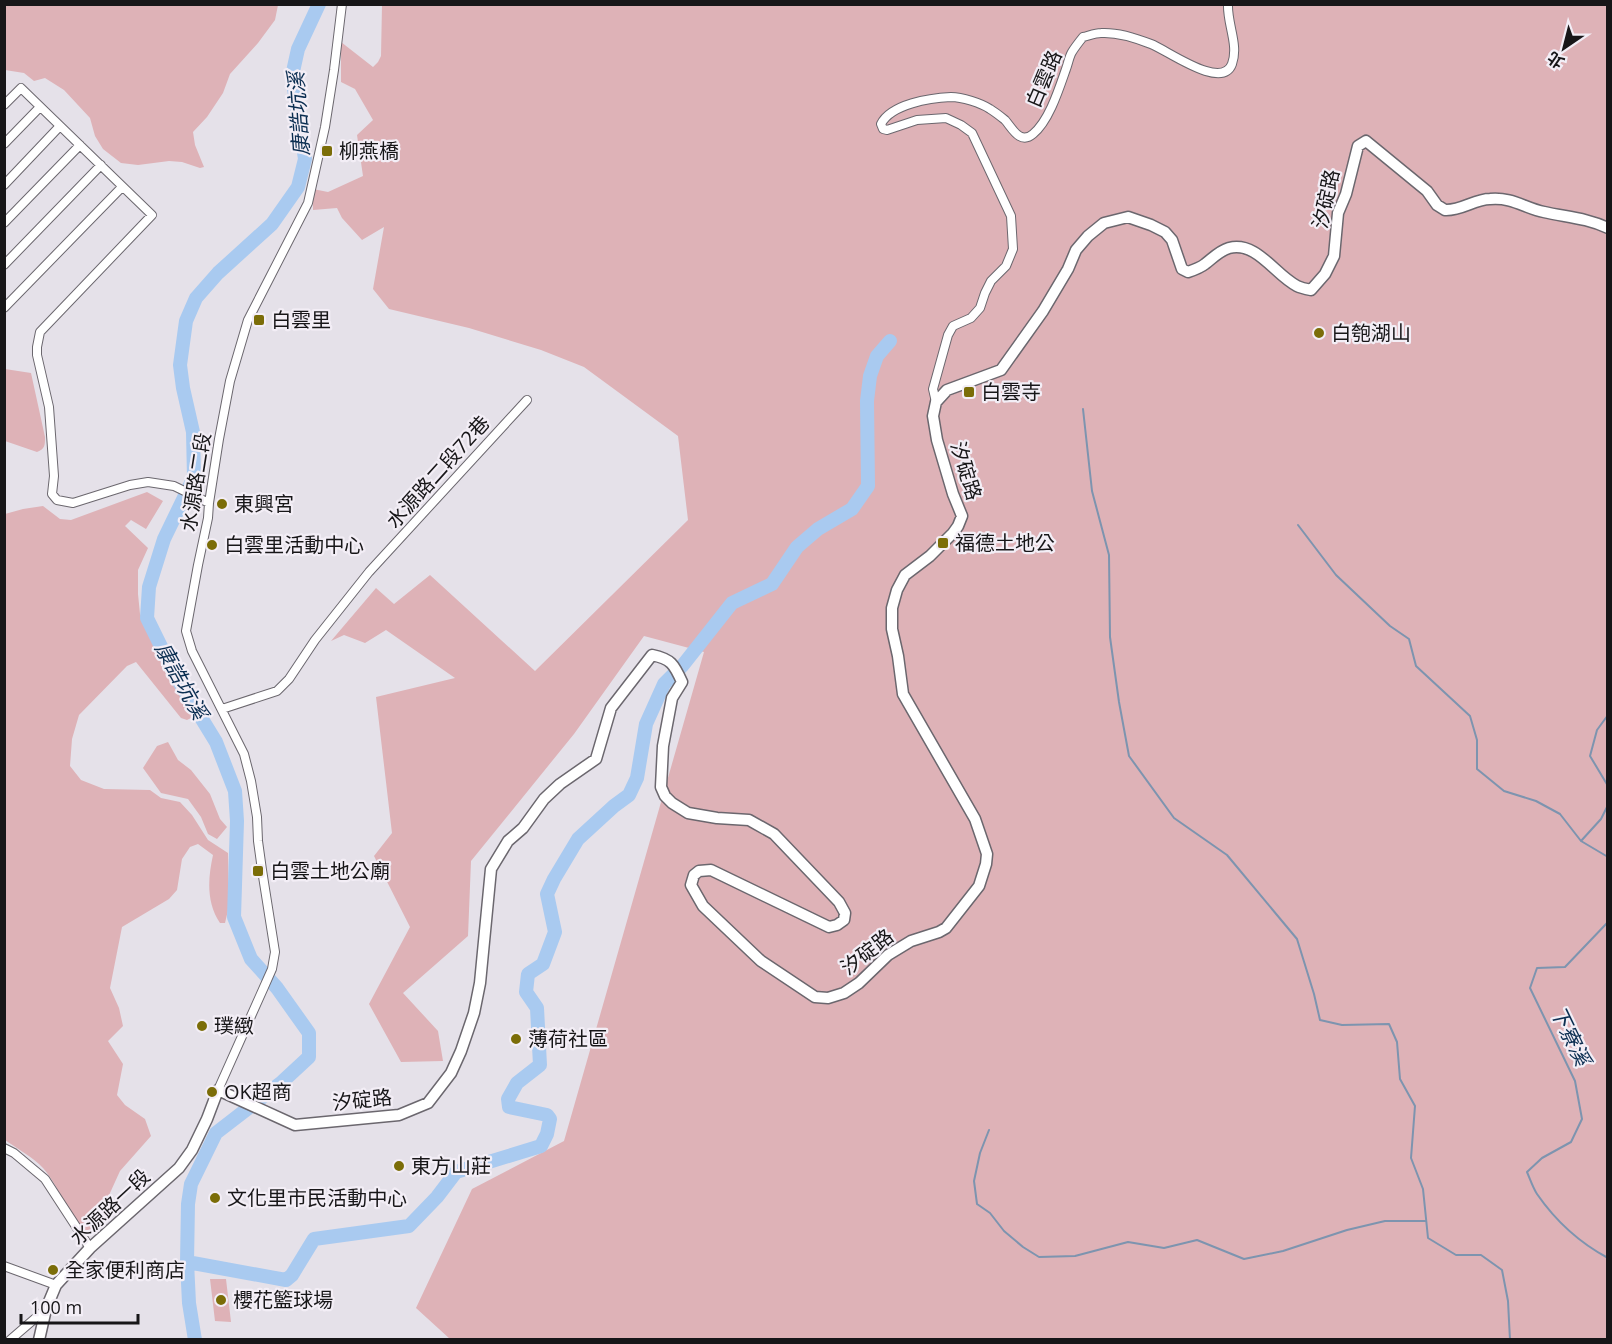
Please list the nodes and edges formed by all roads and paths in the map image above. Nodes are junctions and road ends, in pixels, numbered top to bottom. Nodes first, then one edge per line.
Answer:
1 (342, 4) edge
2 (1228, 4) edge
3 (4, 105) edge
4 (40, 107) junction
5 (60, 126) junction
6 (4, 144) edge
7 (80, 145) junction
8 (101, 165) junction
9 (4, 184) edge
10 (122, 187) junction
11 (4, 223) edge
12 (1608, 228) edge
13 (4, 265) edge
14 (4, 308) edge
15 (527, 400) dead end
16 (936, 402) junction
17 (205, 502) junction
18 (222, 709) junction
19 (219, 1090) junction
20 (4, 1149) edge
21 (90, 1248) junction
22 (4, 1266) edge
23 (56, 1285) junction
24 (46, 1309) junction
25 (10, 1340) edge
26 (39, 1340) edge

1 - 17 street, 水源路二段
2 - 16 street, 白雲路
3 - 4 street
4 - 5 street
4 - 6 street
5 - 7 street
5 - 9 street
7 - 8 street
7 - 11 street
8 - 10 street
8 - 13 street
10 - 14 street
10 - 17 street
12 - 16 street, 汐碇路
15 - 18 street, 水源路二段72巷
16 - 19 street, 汐碇路
17 - 18 street, 水源路二段
18 - 19 street, 水源路二段
19 - 21 street, 水源路一段
20 - 21 street
21 - 23 street, 水源路一段
22 - 23 street
23 - 24 street, 水源路一段
24 - 25 street, 水源路一段
24 - 26 street

